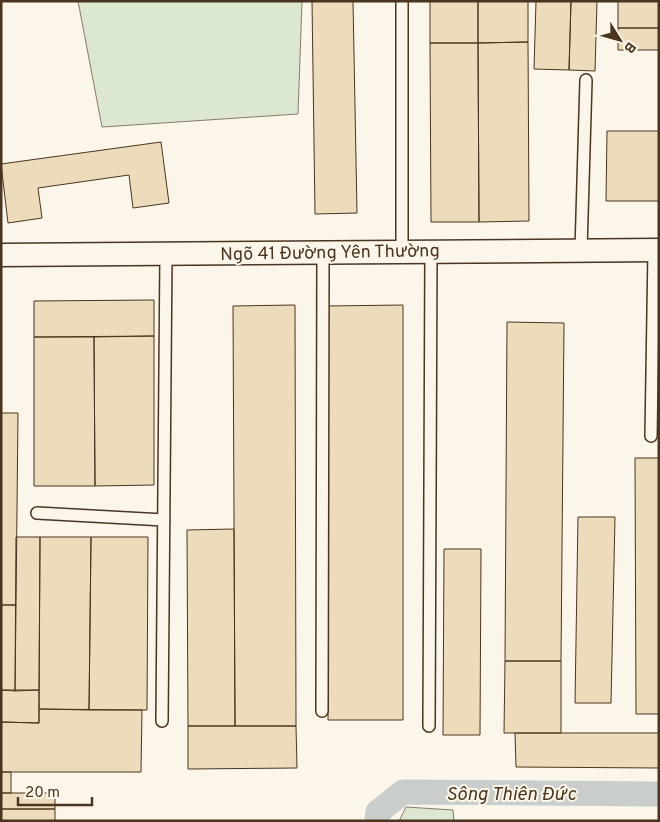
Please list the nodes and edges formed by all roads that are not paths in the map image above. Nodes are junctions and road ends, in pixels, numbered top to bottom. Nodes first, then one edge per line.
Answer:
1 (402, 1) edge
2 (586, 80) dead end
3 (581, 250) junction
4 (656, 250) edge
5 (323, 252) junction
6 (402, 252) junction
7 (430, 252) junction
8 (166, 254) junction
9 (1, 255) edge
10 (651, 436) dead end
11 (36, 512) dead end
12 (164, 520) junction
13 (322, 711) dead end
14 (162, 721) dead end
15 (429, 726) dead end

1 - 6 lane
2 - 3 lane
3 - 4 street, Ngõ 41 Đường Yên Thường
3 - 7 street, Ngõ 41 Đường Yên Thường
4 - 10 lane
5 - 6 street, Ngõ 41 Đường Yên Thường
5 - 8 street, Ngõ 41 Đường Yên Thường
5 - 13 lane
6 - 7 street, Ngõ 41 Đường Yên Thường
7 - 15 lane
8 - 9 street, Ngõ 41 Đường Yên Thường
8 - 12 lane
11 - 12 lane
12 - 14 lane

